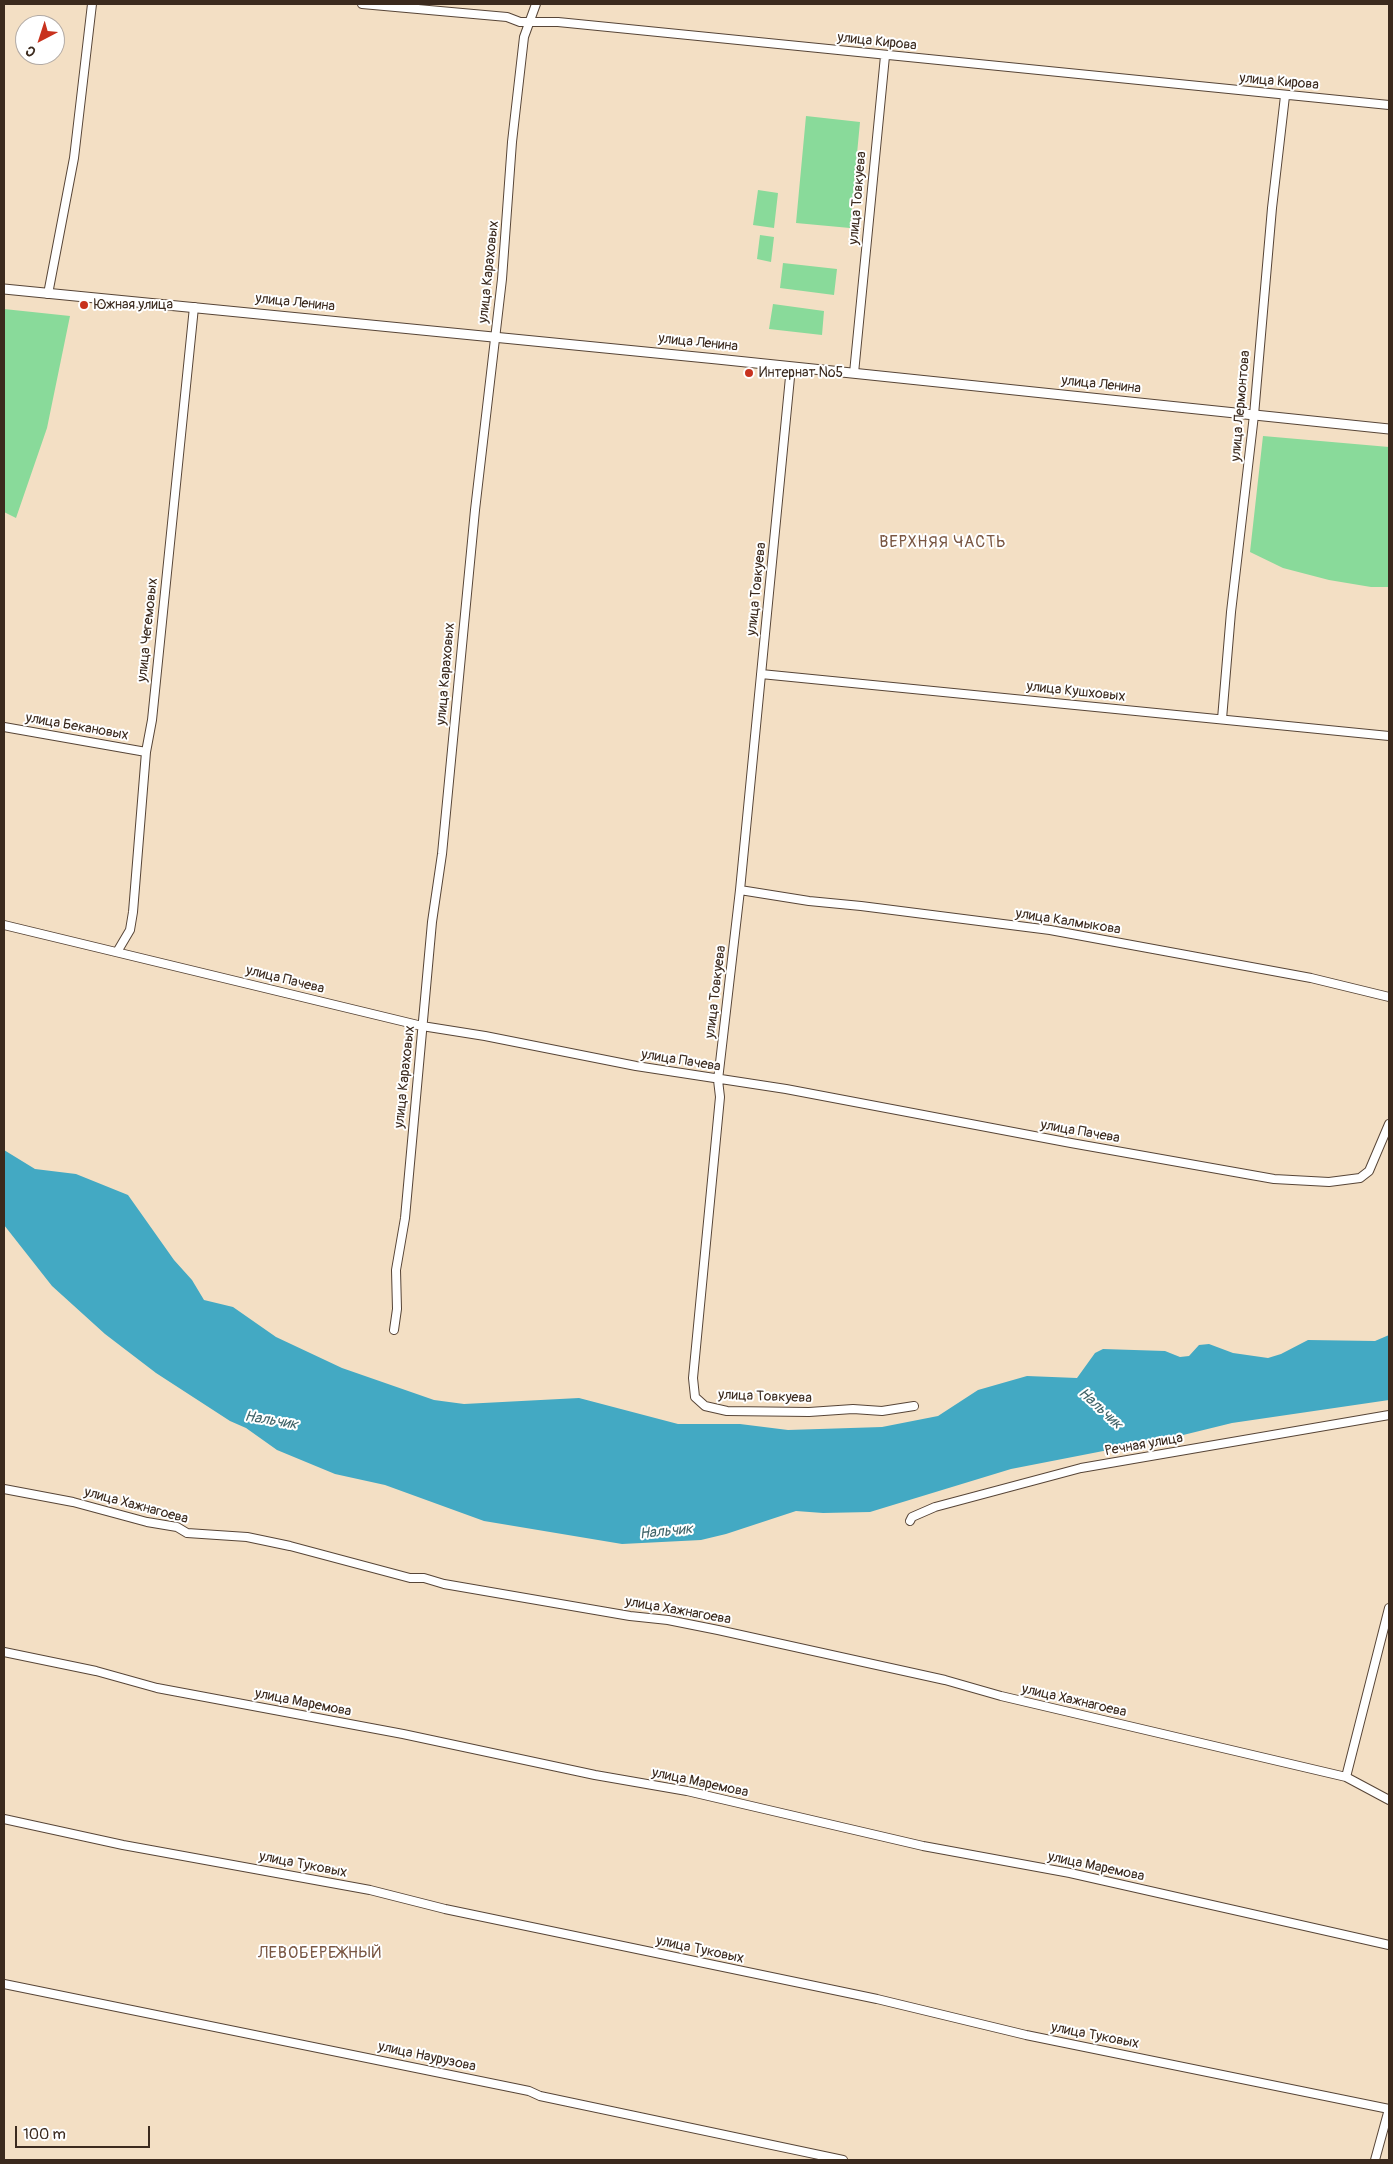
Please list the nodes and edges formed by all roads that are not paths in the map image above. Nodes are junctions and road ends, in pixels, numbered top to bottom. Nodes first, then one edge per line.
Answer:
1 (92, 4) edge
2 (362, 4) edge
3 (536, 4) edge
4 (530, 22) junction
5 (885, 56) junction
6 (1284, 96) junction
7 (1389, 105) edge
8 (4, 290) edge
9 (48, 294) junction
10 (194, 307) junction
11 (494, 337) junction
12 (791, 367) junction
13 (854, 373) junction
14 (1254, 415) junction
15 (1389, 429) edge
16 (761, 674) junction
17 (1222, 719) junction
18 (4, 727) edge
19 (1389, 736) edge
20 (146, 752) junction
21 (740, 890) junction
22 (4, 925) edge
23 (116, 952) junction
24 (1389, 998) edge
25 (422, 1026) junction
26 (718, 1080) junction
27 (1389, 1124) edge
28 (394, 1330) dead end
29 (914, 1406) dead end
30 (1389, 1415) edge
31 (4, 1489) edge
32 (910, 1521) dead end
33 (1389, 1608) edge
34 (4, 1652) edge
35 (1346, 1777) junction
36 (1389, 1800) edge
37 (4, 1819) edge
38 (1389, 1945) edge
39 (4, 1984) edge
40 (1389, 2109) edge
41 (843, 2160) edge
42 (1375, 2160) edge

1 - 9 street
2 - 4 street, улица Кирова
3 - 4 street, улица Караховых
4 - 5 street, улица Кирова
4 - 11 street, улица Караховых
5 - 6 street, улица Кирова
5 - 13 street, улица Товкуева
6 - 7 street, улица Кирова
6 - 14 street, улица Лермонтова
8 - 9 street, улица Ленина
9 - 10 street, улица Ленина
10 - 11 street, улица Ленина
10 - 20 street, улица Чегемовых
11 - 12 street, улица Ленина
11 - 25 street, улица Караховых
12 - 13 street, улица Ленина
12 - 16 street, улица Товкуева
13 - 14 street, улица Ленина
14 - 15 street, улица Ленина
14 - 17 street, улица Лермонтова
16 - 17 street, улица Кушховых
16 - 21 street, улица Товкуева
17 - 19 street, улица Кушховых
18 - 20 street, улица Бекановых
20 - 23 street, улица Чегемовых
21 - 24 street, улица Калмыкова
21 - 26 street, улица Товкуева
22 - 23 street, улица Пачева
23 - 25 street, улица Пачева
25 - 26 street, улица Пачева
25 - 28 street, улица Караховых
26 - 27 street, улица Пачева
26 - 29 street, улица Товкуева
30 - 32 street, Речная улица
31 - 35 street, улица Хажнагоева
33 - 35 street
34 - 38 street, улица Маремова
35 - 36 street
37 - 40 street, улица Туковых
39 - 41 street, улица Наурузова
40 - 42 street

